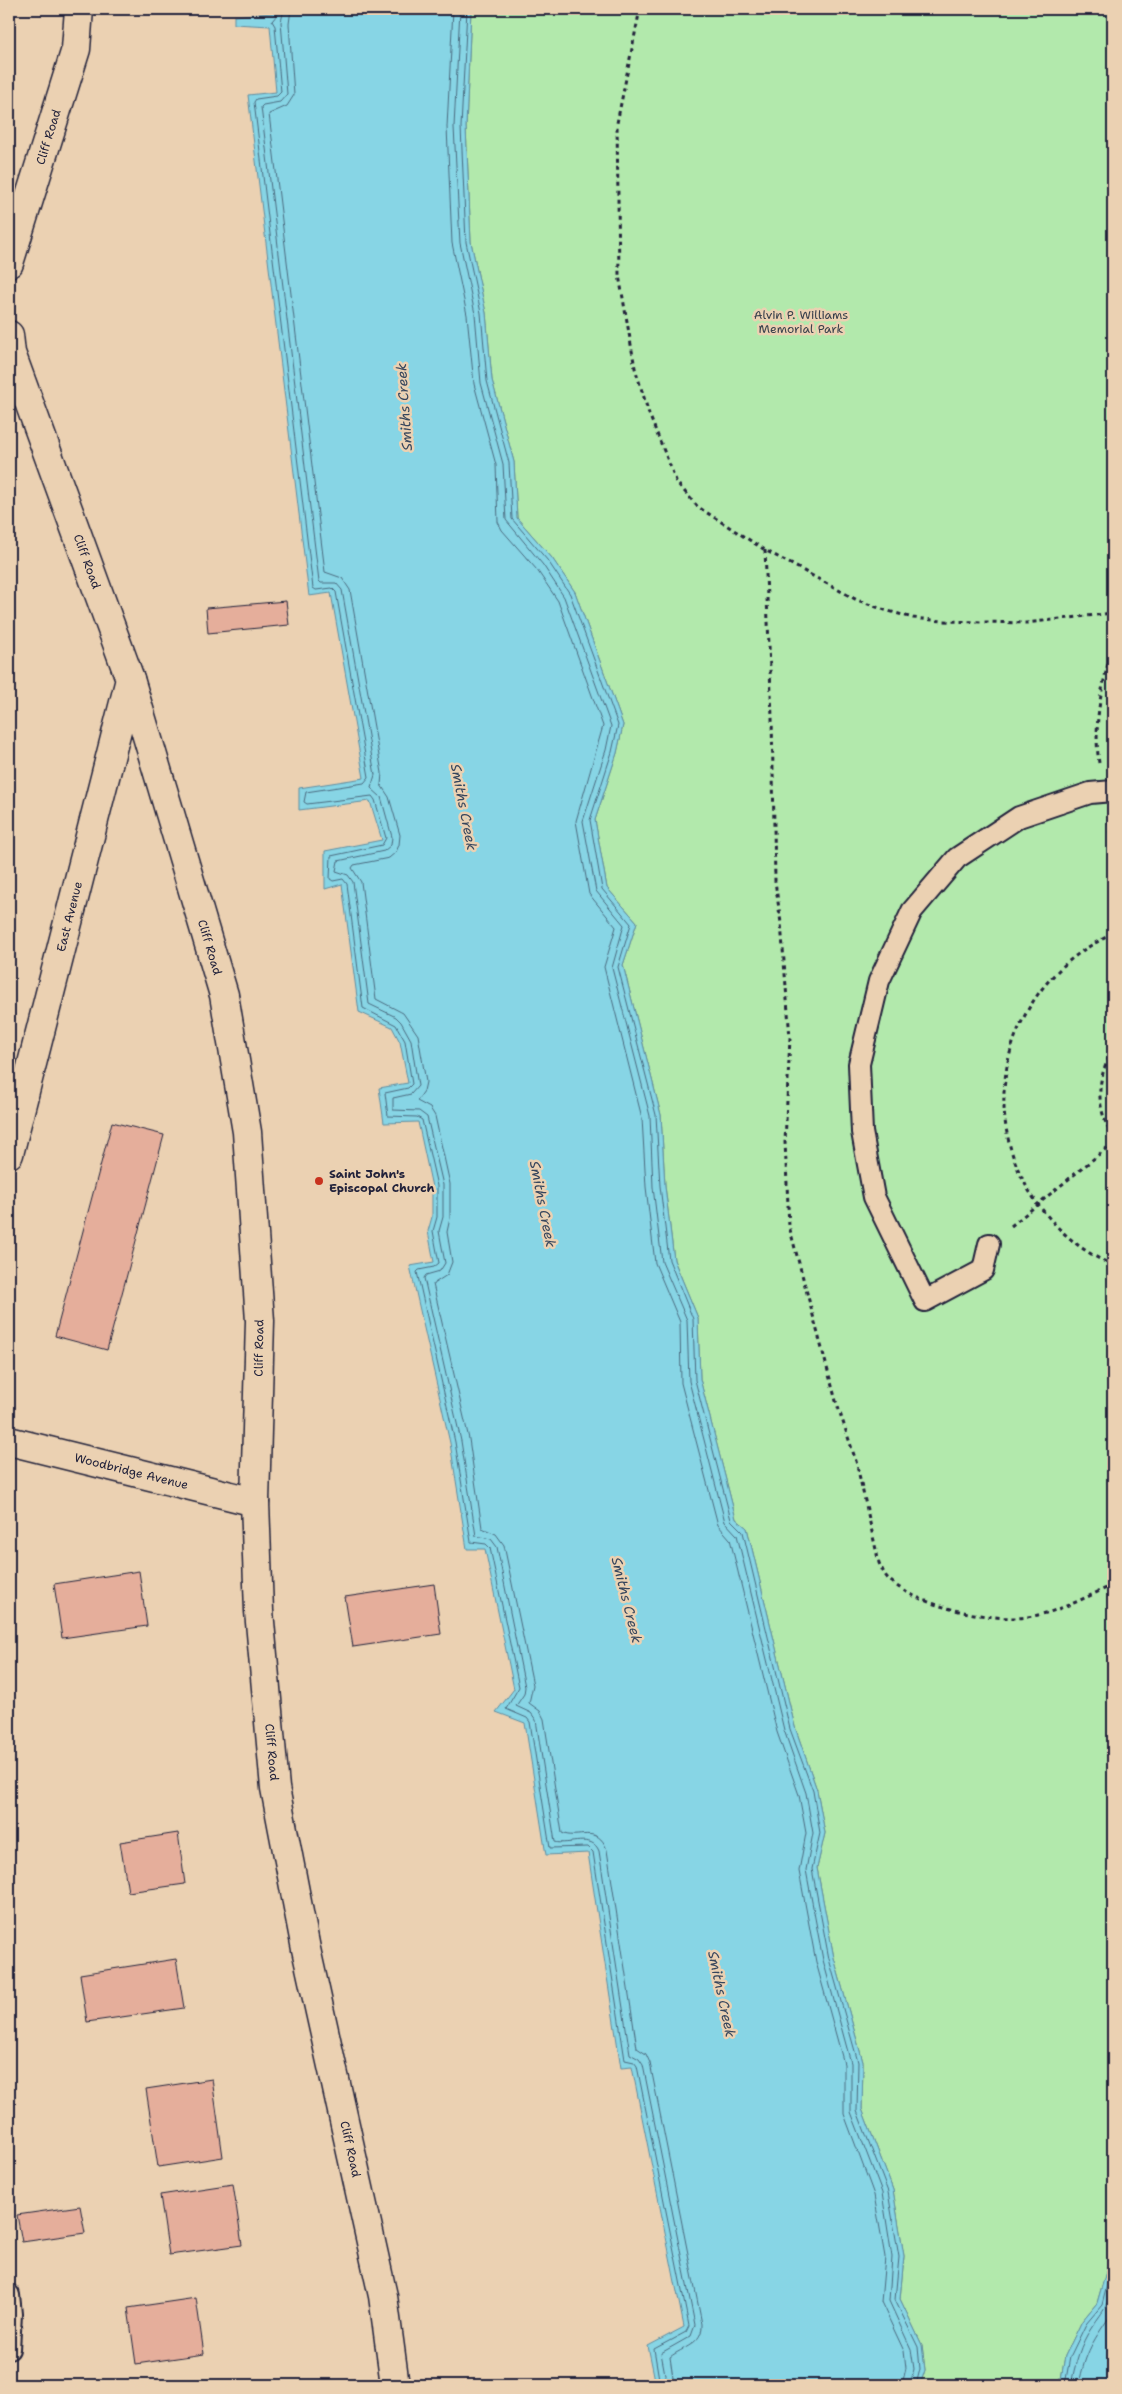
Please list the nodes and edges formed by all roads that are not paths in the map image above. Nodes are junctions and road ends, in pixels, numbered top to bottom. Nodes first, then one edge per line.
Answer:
1 (79, 9) edge
2 (9, 263) edge
3 (9, 335) edge
4 (130, 679) junction
5 (1108, 792) edge
6 (9, 1154) edge
7 (989, 1244) road end
8 (9, 1441) edge
9 (255, 1502) junction
10 (9, 2295) edge
11 (9, 2349) edge
12 (395, 2385) edge

1 - 2 street, Cliff Road
3 - 4 street, Cliff Road
4 - 6 street, East Avenue
4 - 9 street, Cliff Road
5 - 7 lane
8 - 9 street, Woodbridge Avenue
9 - 12 street, Cliff Road
10 - 11 lane

